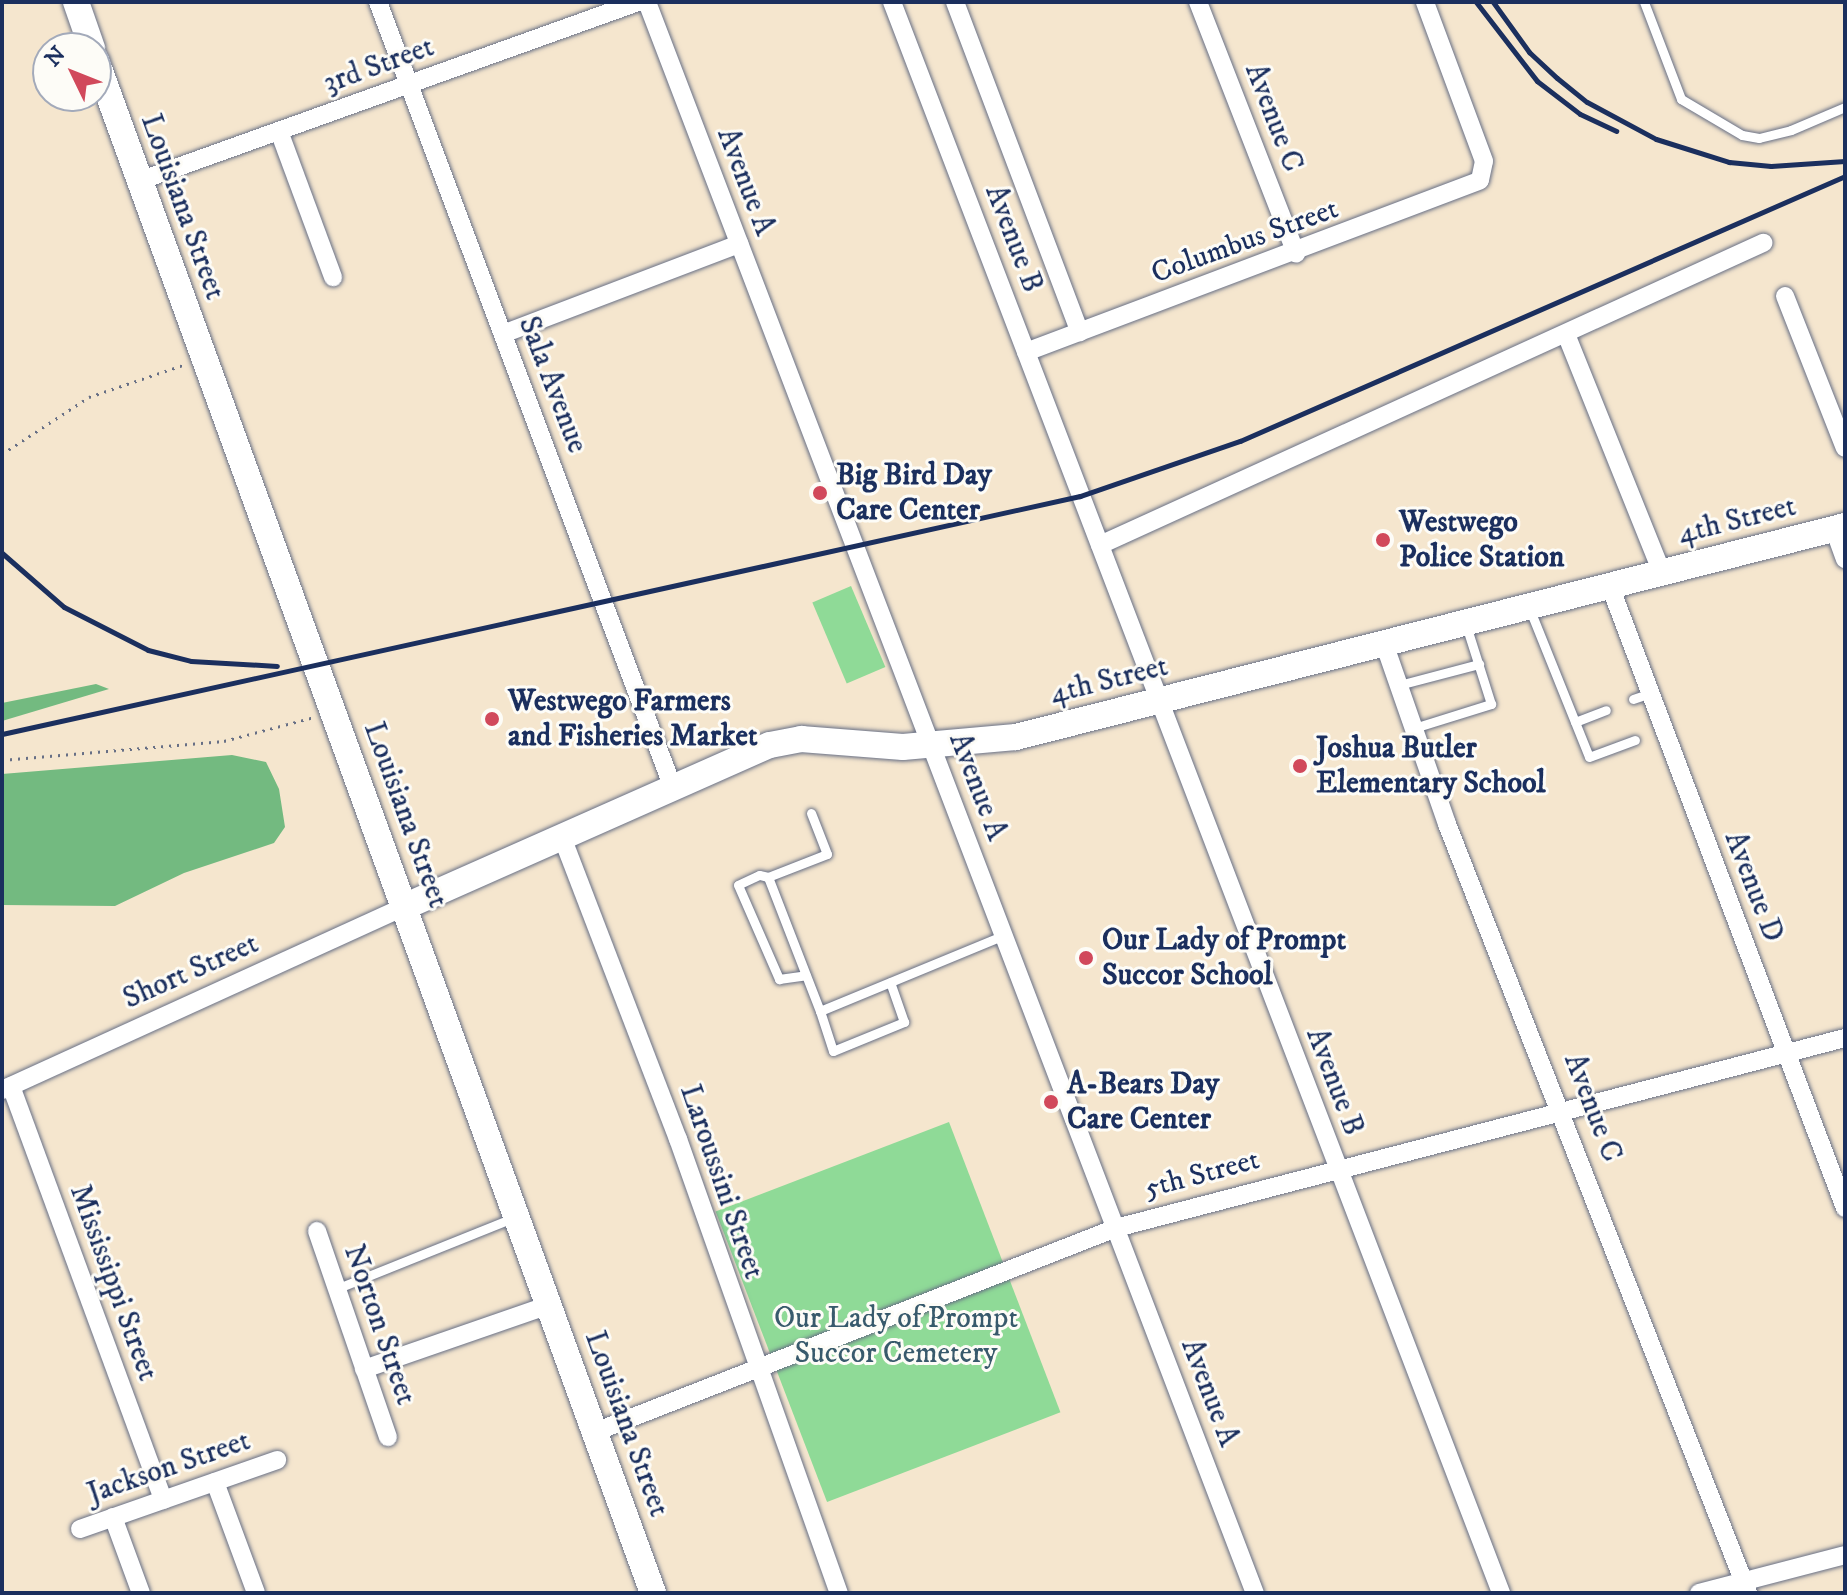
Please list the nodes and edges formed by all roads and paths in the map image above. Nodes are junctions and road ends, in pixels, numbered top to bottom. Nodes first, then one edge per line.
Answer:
1 (76, 2) edge
2 (378, 2) edge
3 (638, 2) edge
4 (647, 2) edge
5 (892, 2) edge
6 (955, 2) edge
7 (1198, 2) edge
8 (1425, 2) edge
9 (1644, 2) edge
10 (86, 32) edge
11 (409, 85) junction
12 (112, 105) edge
13 (1845, 107) edge
14 (279, 131) junction
15 (139, 181) junction
16 (1763, 243) dead end
17 (739, 244) junction
18 (1296, 254) junction
19 (333, 277) dead end
20 (1785, 296) dead end
21 (1080, 332) junction
22 (503, 334) junction
23 (1566, 334) junction
24 (1026, 352) junction
25 (202, 358) junction
26 (1845, 448) edge
27 (2, 454) edge
28 (1839, 528) edge
29 (1100, 545) junction
30 (1845, 559) edge
31 (1662, 573) junction
32 (1610, 586) junction
33 (1529, 607) junction
34 (1465, 623) junction
35 (1384, 643) junction
36 (1479, 664) junction
37 (1399, 685) junction
38 (1159, 701) junction
39 (332, 710) junction
40 (1606, 710) dead end
41 (1575, 722) junction
42 (1414, 728) junction
43 (1635, 740) dead end
44 (931, 745) junction
45 (2, 760) edge
46 (673, 788) junction
47 (811, 813) dead end
48 (562, 837) junction
49 (768, 877) junction
50 (404, 907) junction
51 (1004, 935) junction
52 (806, 975) junction
53 (890, 982) junction
54 (820, 1011) junction
55 (1845, 1038) edge
56 (1785, 1054) junction
57 (6, 1088) edge
58 (1562, 1109) junction
59 (1336, 1168) junction
60 (1845, 1208) edge
61 (517, 1216) junction
62 (1116, 1228) junction
63 (317, 1231) dead end
64 (336, 1289) junction
65 (549, 1305) junction
66 (364, 1369) junction
67 (757, 1371) junction
68 (595, 1432) junction
69 (388, 1437) dead end
70 (277, 1460) dead end
71 (215, 1482) junction
72 (163, 1500) junction
73 (113, 1517) junction
74 (80, 1529) dead end
75 (1845, 1555) edge
76 (1746, 1587) edge
77 (141, 1593) edge
78 (256, 1593) edge
79 (653, 1593) edge
80 (839, 1593) edge
81 (1255, 1593) edge
82 (1501, 1593) edge
83 (1699, 1593) edge

1 - 10 main road
2 - 11 street, Sala Avenue
3 - 11 street, 3rd Street
4 - 17 street, Avenue A
5 - 24 street, Avenue B
6 - 21 street, Avenue B
7 - 18 street, Avenue C
8 - 18 street, Columbus Street
9 - 13 lane
11 - 14 street, 3rd Street
11 - 22 street, Sala Avenue
12 - 15 main road, Louisiana Street
14 - 15 street, 3rd Street
14 - 19 street
15 - 25 main road, Louisiana Street
16 - 23 street
17 - 22 street
17 - 44 street, Avenue A
18 - 21 street, Columbus Street
20 - 26 street
21 - 24 street, Columbus Street
22 - 46 street, Sala Avenue
23 - 29 street
23 - 31 street
24 - 29 street, Avenue B
25 - 27 path
25 - 39 main road, Louisiana Street
28 - 30 street
28 - 31 main road, 4th Street
29 - 38 street, Avenue B
31 - 32 main road, 4th Street
32 - 33 main road, 4th Street
32 - 56 street, Avenue D
33 - 34 main road, 4th Street
33 - 41 lane
34 - 35 main road, 4th Street
34 - 36 lane
35 - 37 street, Avenue C
35 - 38 main road, 4th Street
36 - 37 lane
36 - 42 lane
37 - 42 street, Avenue C
38 - 44 main road, 4th Street
38 - 59 street, Avenue B
39 - 45 path
39 - 50 main road, Louisiana Street
40 - 41 lane
41 - 43 lane
42 - 58 street, Avenue C
44 - 46 main road, 4th Street
44 - 51 street, Avenue A
46 - 48 main road, 4th Street
47 - 49 lane
48 - 50 main road, 4th Street
48 - 67 street, Laroussini Street
49 - 52 lane
49 - 52 lane
50 - 57 street, Short Street
50 - 61 main road, Louisiana Street
51 - 53 lane
51 - 62 street, Avenue A
52 - 54 lane
53 - 54 lane
53 - 54 lane
55 - 56 street, 5th Street
56 - 58 street, 5th Street
56 - 60 street, Avenue D
57 - 72 street, Mississippi Street
58 - 59 street, 5th Street
58 - 76 street, Avenue C
59 - 62 street, 5th Street
59 - 82 street, Avenue B
61 - 64 lane
61 - 65 main road, Louisiana Street
62 - 67 street, 5th Street
62 - 81 street, Avenue A
63 - 64 street, Norton Street
64 - 66 street, Norton Street
65 - 66 street
65 - 68 main road, Louisiana Street
66 - 69 street, Norton Street
67 - 68 street, 5th Street
67 - 80 street, Laroussini Street
68 - 79 main road, Louisiana Street
70 - 71 street, Jackson Street
71 - 72 street, Jackson Street
71 - 78 street
72 - 73 street, Jackson Street
73 - 74 street, Jackson Street
73 - 77 street
75 - 76 street
76 - 83 street

